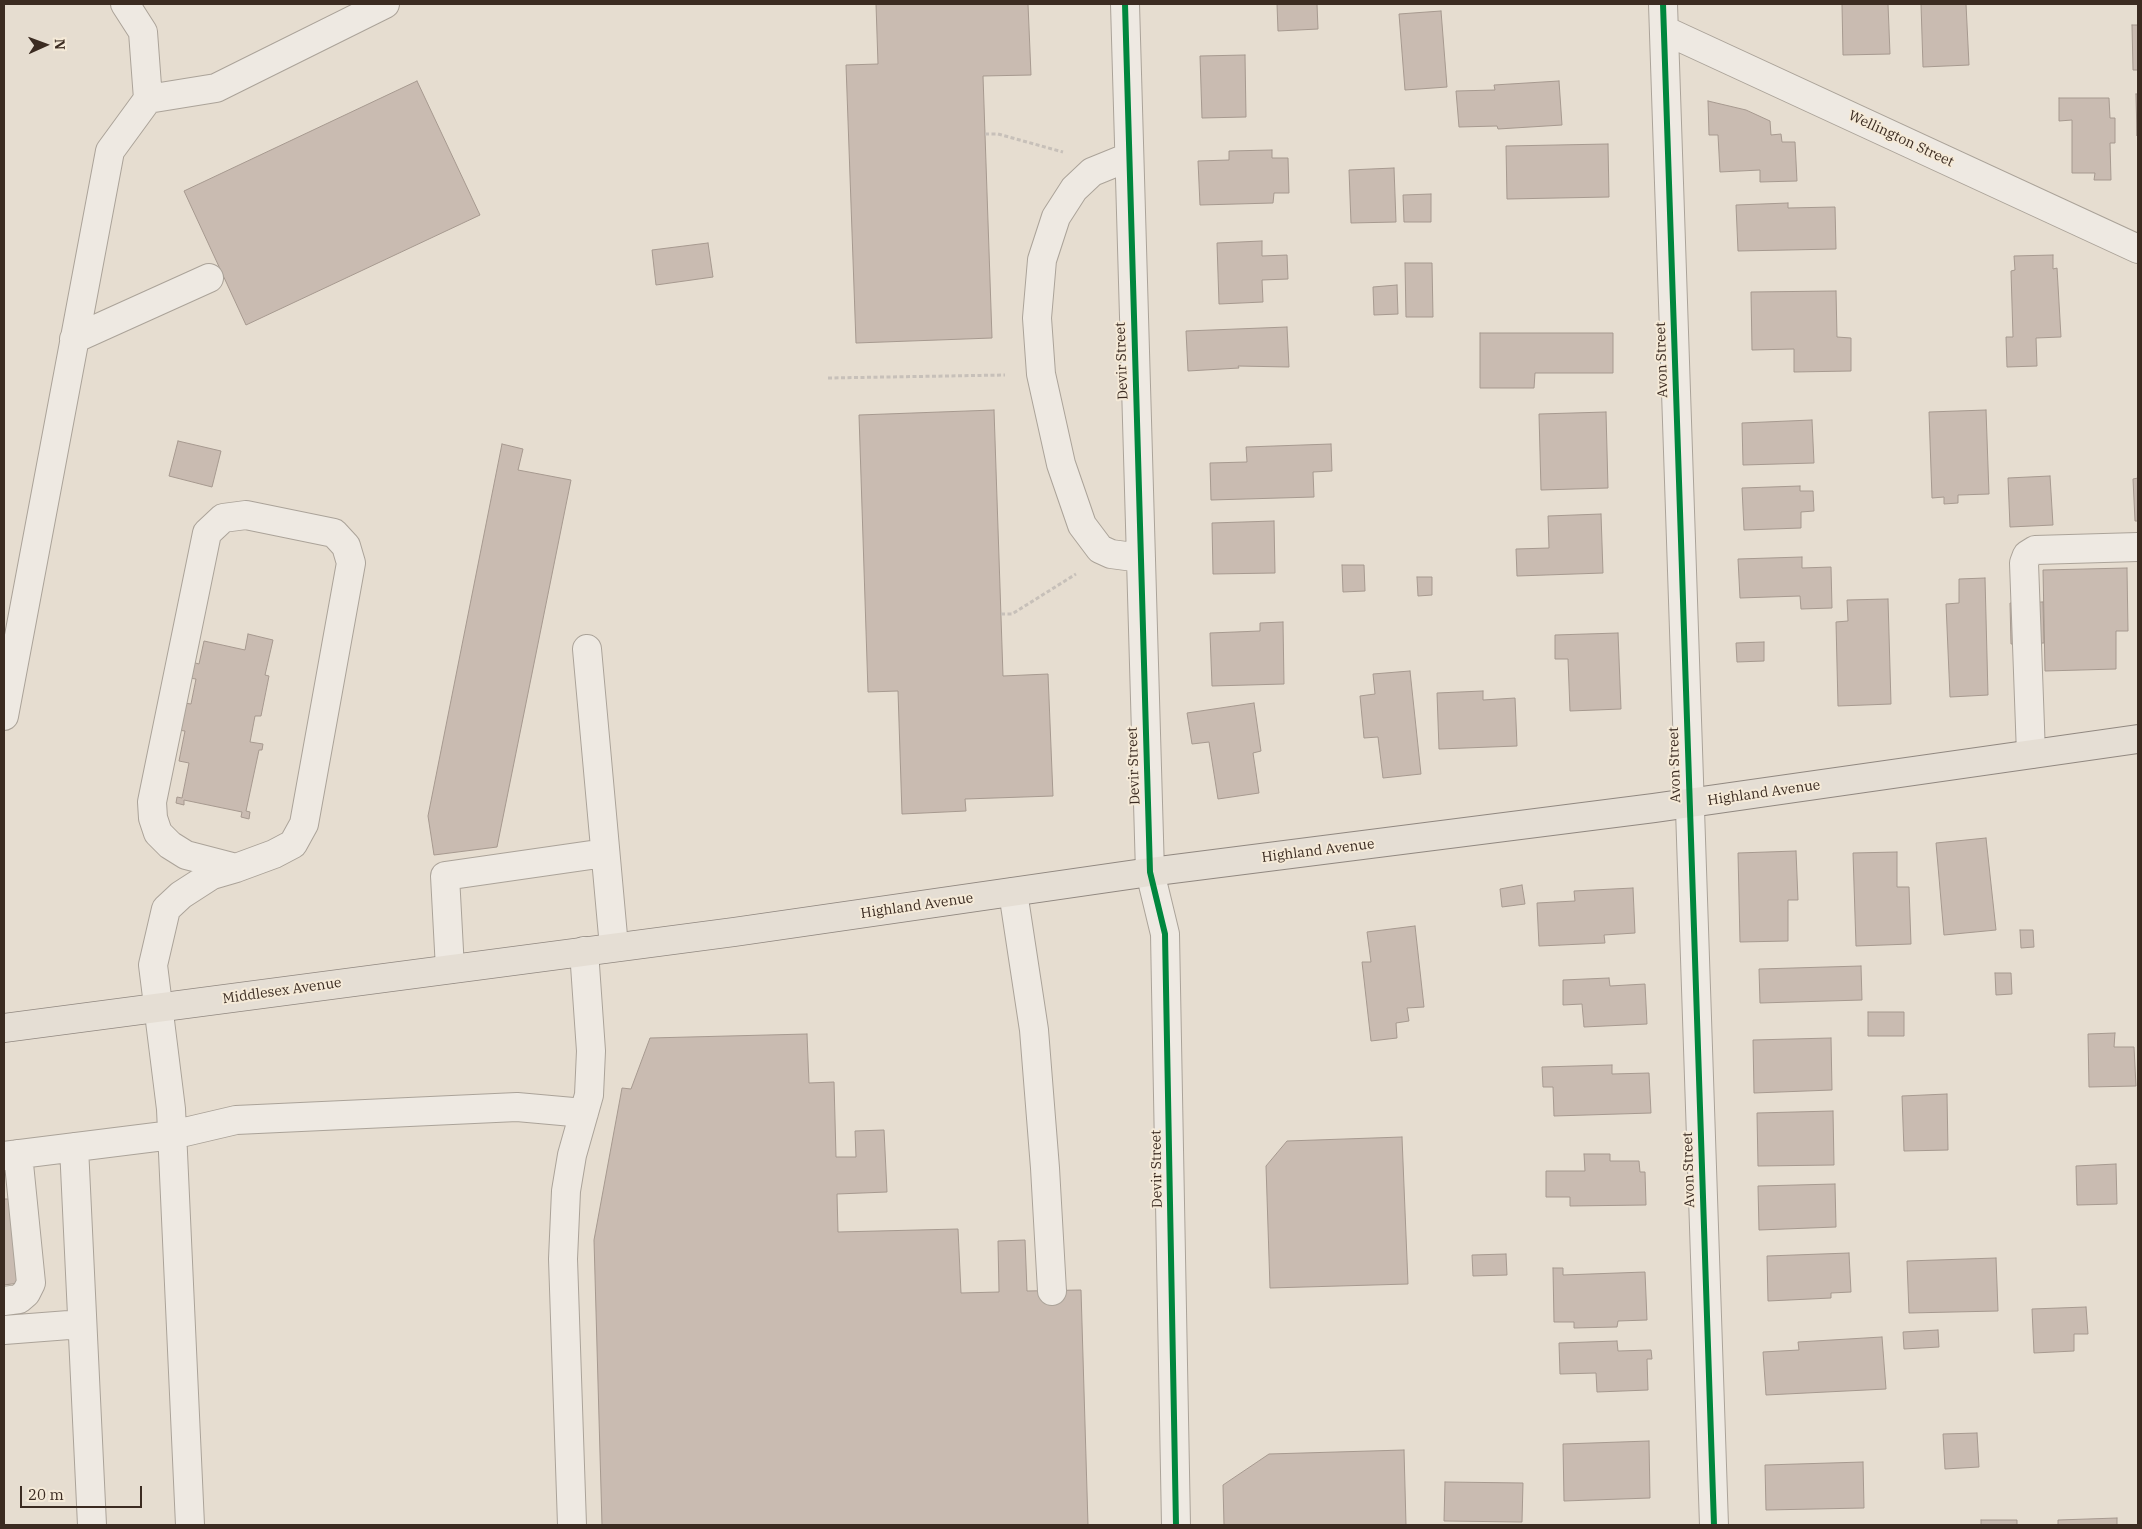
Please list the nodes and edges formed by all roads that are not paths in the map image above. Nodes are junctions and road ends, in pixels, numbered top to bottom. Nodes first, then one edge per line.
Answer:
1 (125, 4) edge
2 (385, 4) edge
3 (1125, 4) edge
4 (1663, 17) edge
5 (148, 99) junction
6 (1129, 157) junction
7 (2138, 249) edge
8 (209, 278) dead end
9 (74, 339) junction
10 (2138, 547) edge
11 (1141, 558) junction
12 (587, 649) dead end
13 (4, 716) edge
14 (2138, 739) edge
15 (2076, 748) junction
16 (2031, 754) junction
17 (2138, 758) edge
18 (1689, 804) junction
19 (605, 853) junction
20 (236, 868) junction
21 (1150, 872) junction
22 (1012, 892) junction
23 (614, 947) junction
24 (572, 952) junction
25 (450, 969) junction
26 (158, 1008) junction
27 (4, 1028) edge
28 (584, 1113) junction
29 (172, 1135) junction
30 (74, 1147) junction
31 (11, 1155) edge
32 (1052, 1291) dead end
33 (4, 1301) edge
34 (82, 1324) junction
35 (4, 1330) edge
36 (92, 1525) edge
37 (190, 1525) edge
38 (572, 1525) edge
39 (1176, 1525) edge
40 (1714, 1525) edge

1 - 5 street
2 - 5 street
3 - 6 street, Devir Street
4 - 7 street, Wellington Street
4 - 18 street, Avon Street
5 - 9 street
6 - 11 street, Devir Street
6 - 11 street
8 - 9 street
9 - 13 street
10 - 16 street
11 - 21 street, Devir Street
12 - 19 street
14 - 15 main road, Highland Avenue
15 - 16 main road, Highland Avenue
15 - 17 main road, Highland Avenue
16 - 18 main road, Highland Avenue
18 - 21 main road, Highland Avenue
18 - 40 street, Avon Street
19 - 23 street
19 - 25 street
20 - 20 street
20 - 26 street
21 - 22 main road, Highland Avenue
21 - 39 street, Devir Street
22 - 23 main road, Highland Avenue
22 - 32 street
23 - 24 main road, Highland Avenue
24 - 25 main road, Middlesex Avenue
24 - 28 street
25 - 26 main road, Middlesex Avenue
26 - 27 main road, Middlesex Avenue
26 - 29 street
28 - 29 street
28 - 38 street
29 - 30 street
29 - 37 street
30 - 31 street
30 - 34 street
31 - 33 street
34 - 35 street
34 - 36 street

